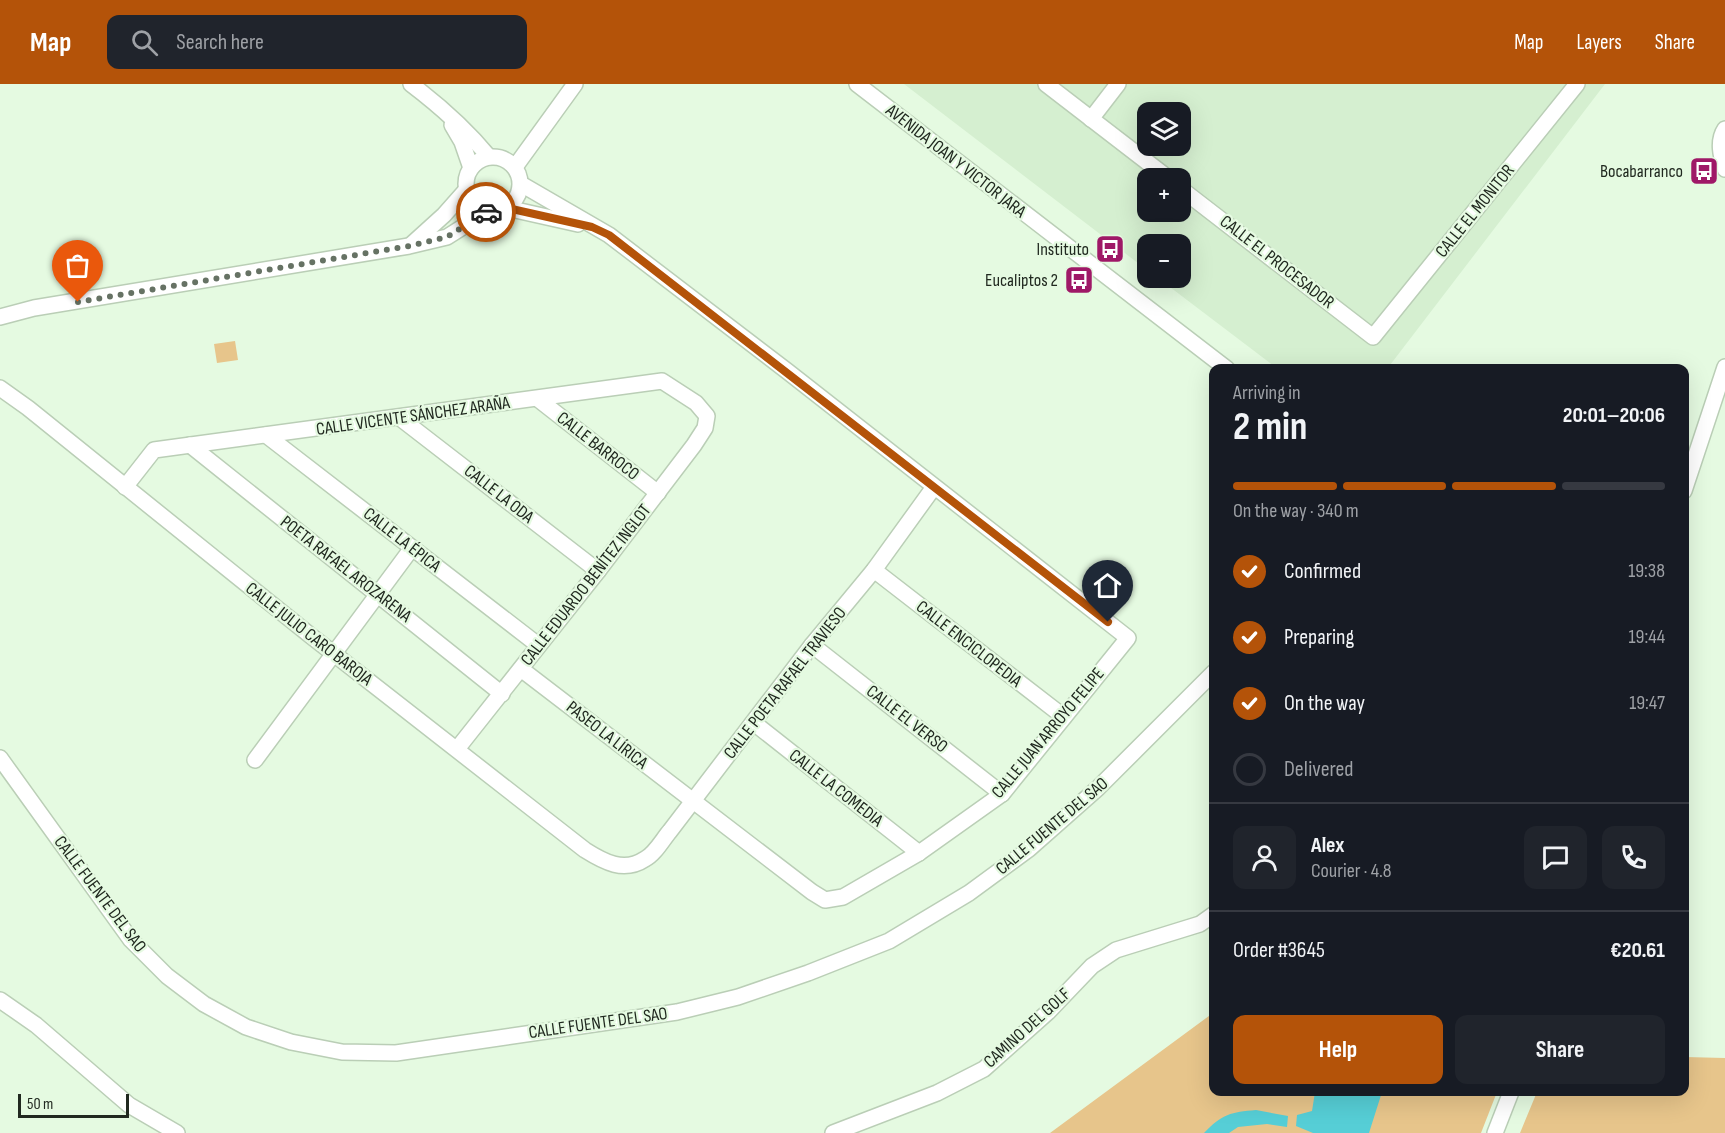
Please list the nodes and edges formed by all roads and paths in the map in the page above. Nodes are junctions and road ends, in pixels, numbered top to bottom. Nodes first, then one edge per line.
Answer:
1 (411, 84) edge
2 (575, 84) edge
3 (857, 84) edge
4 (1046, 84) edge
5 (1118, 84) edge
6 (1575, 85) edge
7 (439, 105) junction
8 (1091, 119) junction
9 (1725, 129) edge
10 (534, 138) junction
11 (494, 157) junction
12 (515, 167) junction
13 (471, 168) junction
14 (1155, 168) edge
15 (1725, 169) edge
16 (520, 184) junction
17 (466, 189) junction
18 (1191, 196) edge
19 (507, 208) junction
20 (488, 211) junction
21 (592, 227) junction
22 (409, 246) junction
23 (0, 307) edge
24 (34, 308) junction
25 (0, 317) edge
26 (1373, 337) joint
27 (1221, 364) edge
28 (1725, 366) edge
29 (0, 388) edge
30 (538, 399) junction
31 (707, 416) joint
32 (400, 418) junction
33 (266, 435) junction
34 (190, 445) junction
35 (1689, 476) edge
36 (125, 487) junction
37 (934, 487) junction
38 (658, 493) junction
39 (412, 548) junction
40 (598, 570) junction
41 (874, 570) junction
42 (378, 595) junction
43 (538, 645) junction
44 (812, 645) junction
45 (334, 654) junction
46 (521, 669) junction
47 (1209, 677) edge
48 (502, 694) junction
49 (1064, 717) junction
50 (754, 723) junction
51 (457, 749) junction
52 (0, 758) edge
53 (255, 760) dead end
54 (1002, 794) junction
55 (693, 802) junction
56 (919, 853) junction
57 (626, 867) joint
58 (1209, 918) edge
59 (0, 1000) edge
60 (1509, 1096) edge
61 (177, 1133) edge
62 (833, 1133) edge
63 (1495, 1133) edge

1 - 7 street
2 - 10 street
3 - 27 street, AVENIDA JOAN Y VICTOR JARA
4 - 8 street
5 - 8 street
6 - 26 street, CALLE EL MONITOR
7 - 11 street
7 - 13 street
8 - 14 street
9 - 15 street
10 - 11 street
10 - 12 street
11 - 12 street
11 - 13 street
12 - 16 street
13 - 17 street
16 - 19 street
16 - 21 street
17 - 20 street
17 - 22 street
18 - 26 street, CALLE EL PROCESADOR
19 - 20 street
19 - 21 street
20 - 22 street
21 - 37 street
22 - 24 street
23 - 24 street
24 - 25 street
28 - 35 street
29 - 36 street, CALLE JULIO CARO BAROJA
30 - 31 street, CALLE VICENTE SÁNCHEZ ARAÑA
30 - 32 street, CALLE VICENTE SÁNCHEZ ARAÑA
30 - 38 street, CALLE BARROCO
31 - 38 street, CALLE EDUARDO BENÍTEZ INGLOT
32 - 33 street, CALLE VICENTE SÁNCHEZ ARAÑA
32 - 40 street, CALLE LA ODA
33 - 34 street, CALLE VICENTE SÁNCHEZ ARAÑA
33 - 39 street, CALLE LA ÉPICA
34 - 36 street, CALLE VICENTE SÁNCHEZ ARAÑA
34 - 42 street, POETA RAFAEL AROZARENA
36 - 45 street, CALLE JULIO CARO BAROJA
37 - 41 street, CALLE POETA RAFAEL TRAVIESO
37 - 49 street, CALLE JUAN ARROYO FELIPE
38 - 40 street, CALLE EDUARDO BENÍTEZ INGLOT
39 - 42 street
39 - 43 street, CALLE LA ÉPICA
40 - 43 street, CALLE EDUARDO BENÍTEZ INGLOT
41 - 44 street, CALLE POETA RAFAEL TRAVIESO
41 - 49 street, CALLE ENCICLOPEDIA
42 - 45 street
42 - 48 street, POETA RAFAEL AROZARENA
43 - 46 street, CALLE EDUARDO BENÍTEZ INGLOT
44 - 50 street, CALLE POETA RAFAEL TRAVIESO
44 - 54 street, CALLE EL VERSO
45 - 51 street, CALLE JULIO CARO BAROJA
45 - 53 street
46 - 48 street, CALLE EDUARDO BENÍTEZ INGLOT
46 - 55 street, PASEO LA LÍRICA
47 - 52 street, CALLE FUENTE DEL SAO
48 - 51 street, CALLE EDUARDO BENÍTEZ INGLOT
49 - 54 street, CALLE JUAN ARROYO FELIPE
50 - 55 street, CALLE POETA RAFAEL TRAVIESO
50 - 56 street, CALLE LA COMEDIA
51 - 57 street, CALLE JULIO CARO BAROJA
54 - 56 street, CALLE JUAN ARROYO FELIPE
55 - 56 street, CALLE JUAN ARROYO FELIPE
55 - 57 street, CALLE POETA RAFAEL TRAVIESO
58 - 62 street, CAMINO DEL GOLF
59 - 61 street
60 - 63 street

